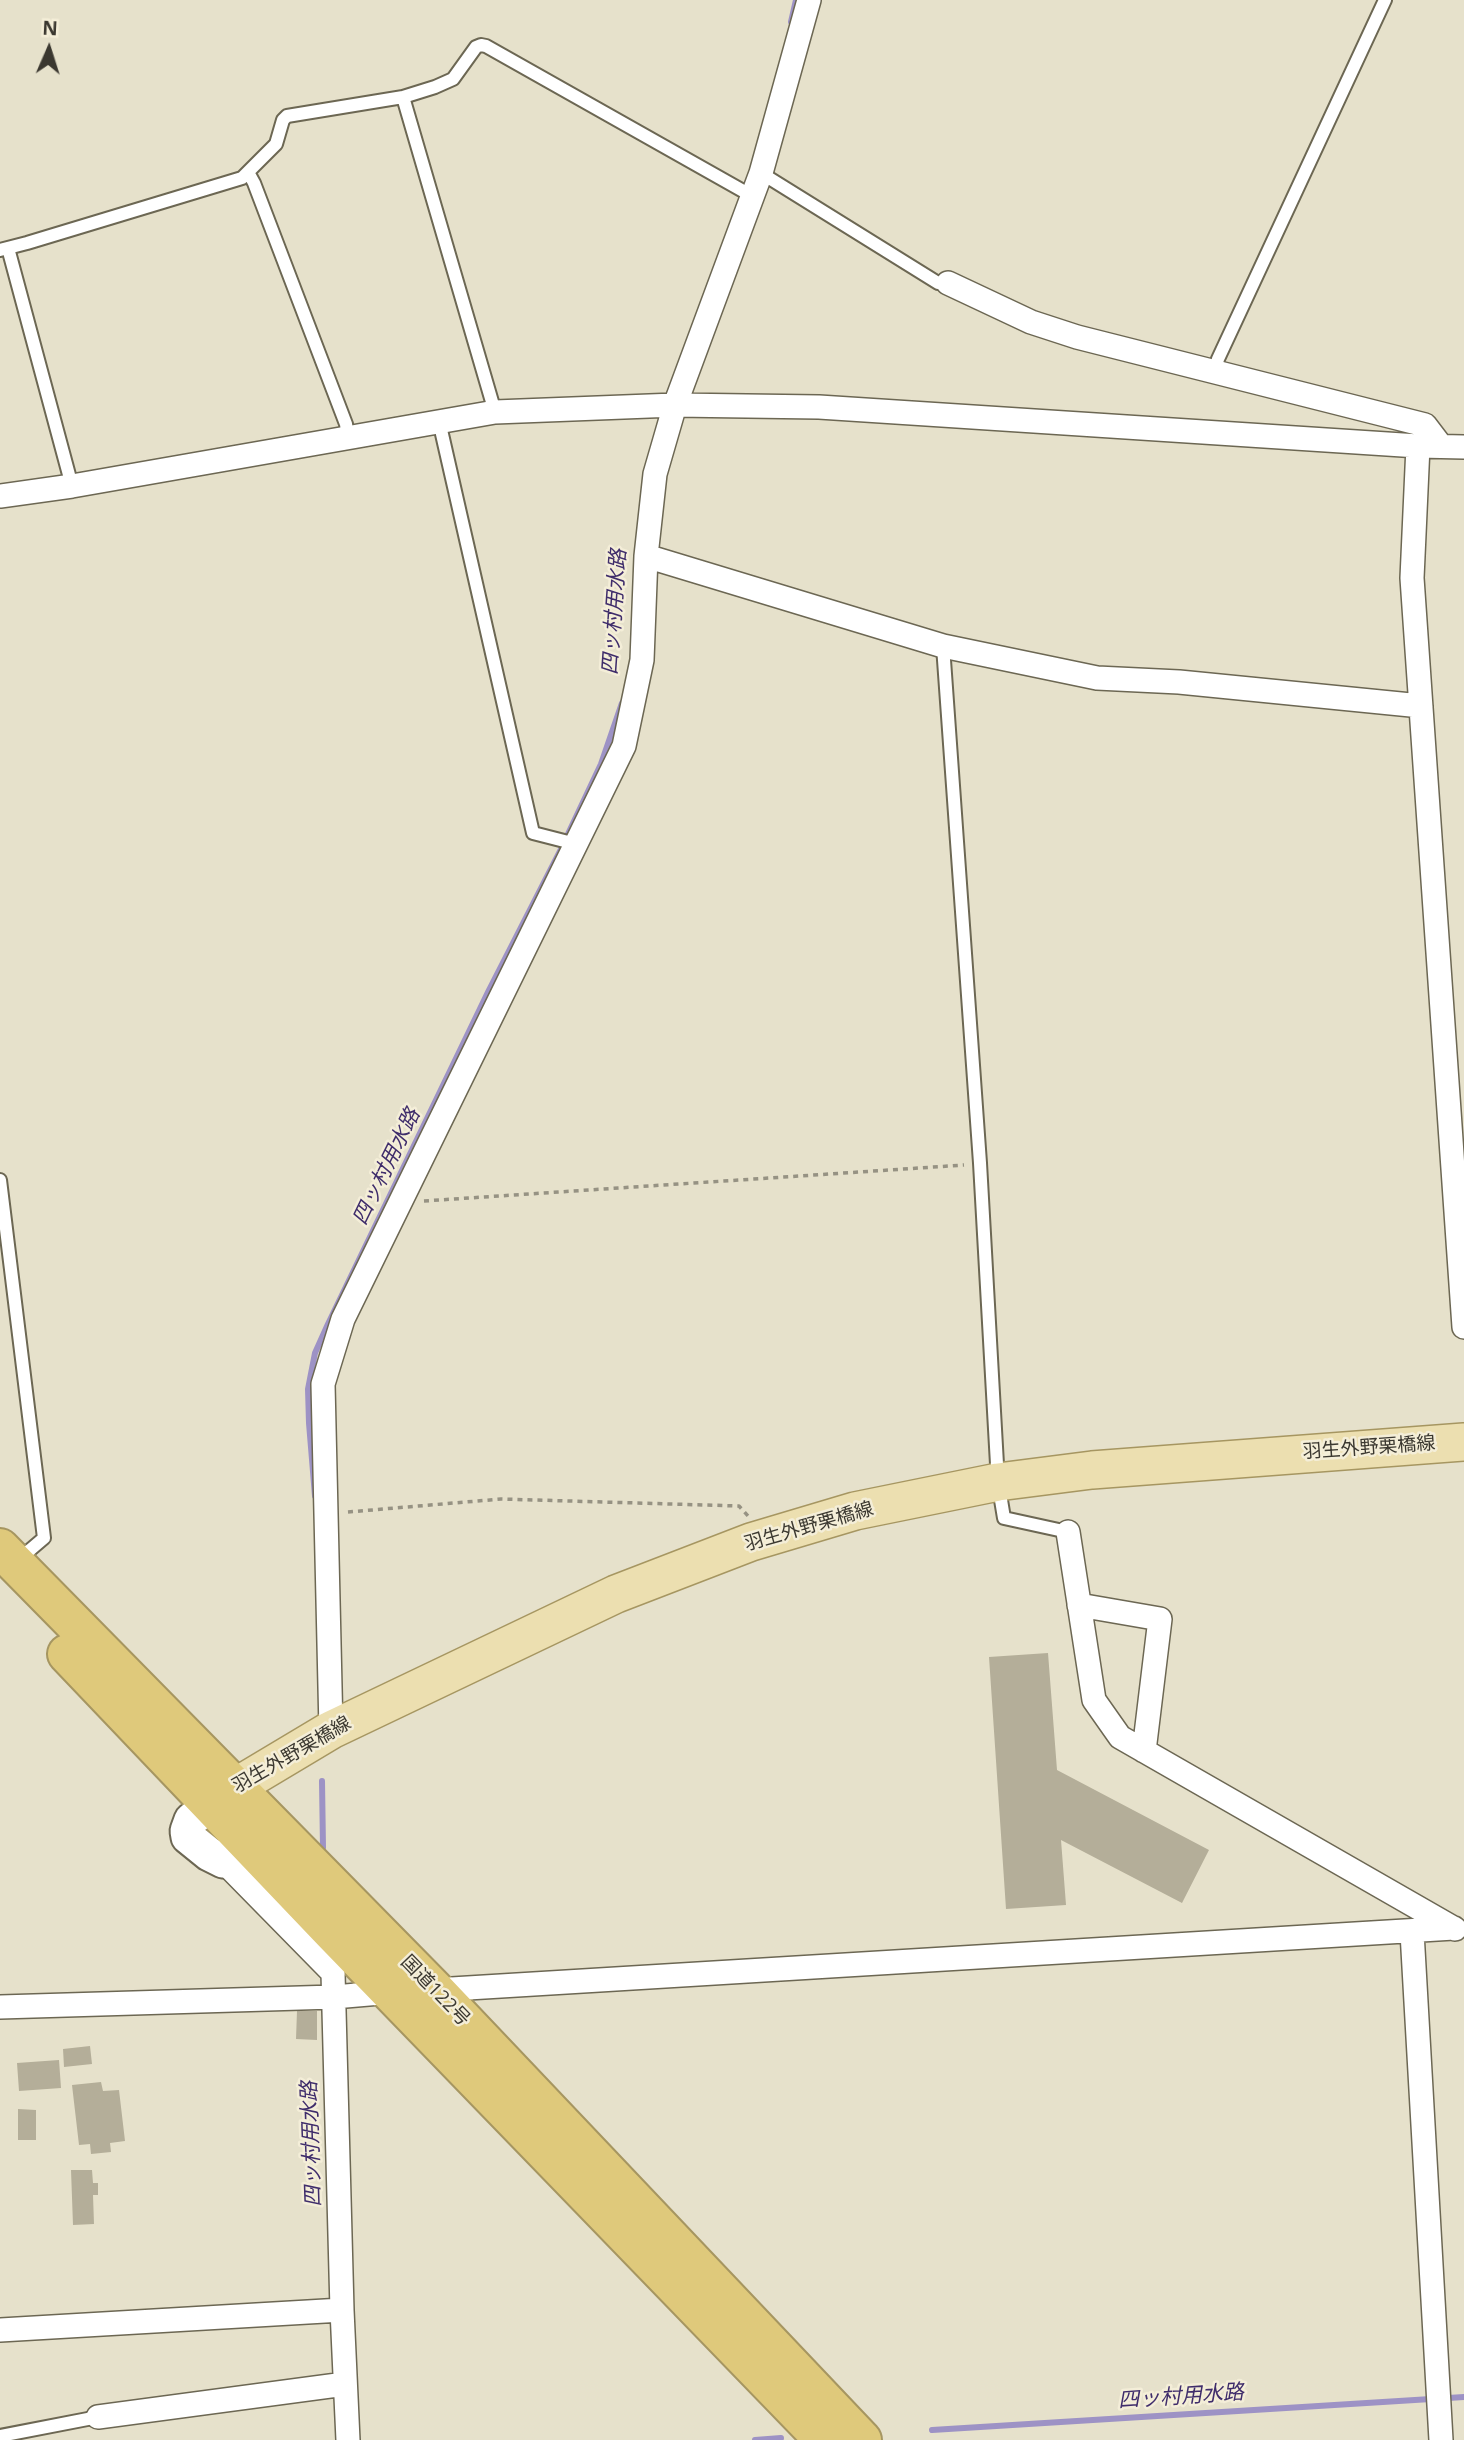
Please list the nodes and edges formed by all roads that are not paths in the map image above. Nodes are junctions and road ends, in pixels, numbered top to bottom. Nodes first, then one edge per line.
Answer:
1 (809, 0) edge
2 (1385, 0) edge
3 (403, 97) junction
4 (248, 172) junction
5 (761, 173) junction
6 (752, 195) junction
7 (4, 249) edge
8 (948, 283) joint
9 (1214, 373) junction
10 (675, 405) junction
11 (495, 412) junction
12 (439, 421) junction
13 (348, 437) junction
14 (1418, 446) junction
15 (1453, 446) edge
16 (72, 485) junction
17 (0, 496) edge
18 (646, 556) junction
19 (943, 646) junction
20 (1421, 706) junction
21 (576, 844) junction
22 (0, 1180) edge
23 (1464, 1327) edge
24 (1464, 1442) edge
25 (998, 1482) junction
26 (1068, 1532) joint
27 (5, 1565) edge
28 (1079, 1605) junction
29 (331, 1730) junction
30 (1144, 1751) junction
31 (222, 1796) junction
32 (223, 1861) joint
33 (1459, 1931) edge
34 (1412, 1932) junction
35 (435, 1990) junction
36 (392, 1992) junction
37 (334, 1997) junction
38 (0, 2007) edge
39 (342, 2310) junction
40 (0, 2330) edge
41 (345, 2384) junction
42 (98, 2417) joint
43 (0, 2436) edge
44 (348, 2440) edge
45 (824, 2440) edge
46 (862, 2440) edge
47 (1441, 2440) edge

1 - 5 street
2 - 9 lane
3 - 4 lane
3 - 6 lane
3 - 11 lane
4 - 7 lane
4 - 13 lane
5 - 6 street
5 - 8 lane
6 - 10 street
7 - 16 lane
8 - 9 street
9 - 15 street
10 - 11 street
10 - 14 street
10 - 18 street
11 - 12 street
12 - 13 street
12 - 21 lane
13 - 16 street
14 - 15 street
14 - 20 street
16 - 17 street
18 - 19 street
18 - 21 street
19 - 20 street
19 - 25 lane
20 - 23 street
21 - 29 street
22 - 27 lane
24 - 25 main road, 羽生外野栗橋線
25 - 26 lane
25 - 29 main road, 羽生外野栗橋線
26 - 28 street
27 - 31 highway, 国道122号
28 - 30 street
28 - 30 street
29 - 31 main road, 羽生外野栗橋線
30 - 33 street
31 - 32 street
31 - 35 highway, 国道122号
31 - 36 highway, 国道122号
32 - 37 street
33 - 34 street
34 - 35 street
34 - 47 street
35 - 46 highway, 国道122号
36 - 37 street
36 - 45 highway, 国道122号
37 - 38 street
37 - 39 street
39 - 40 street
39 - 41 street
41 - 42 street
41 - 44 street
42 - 43 lane

